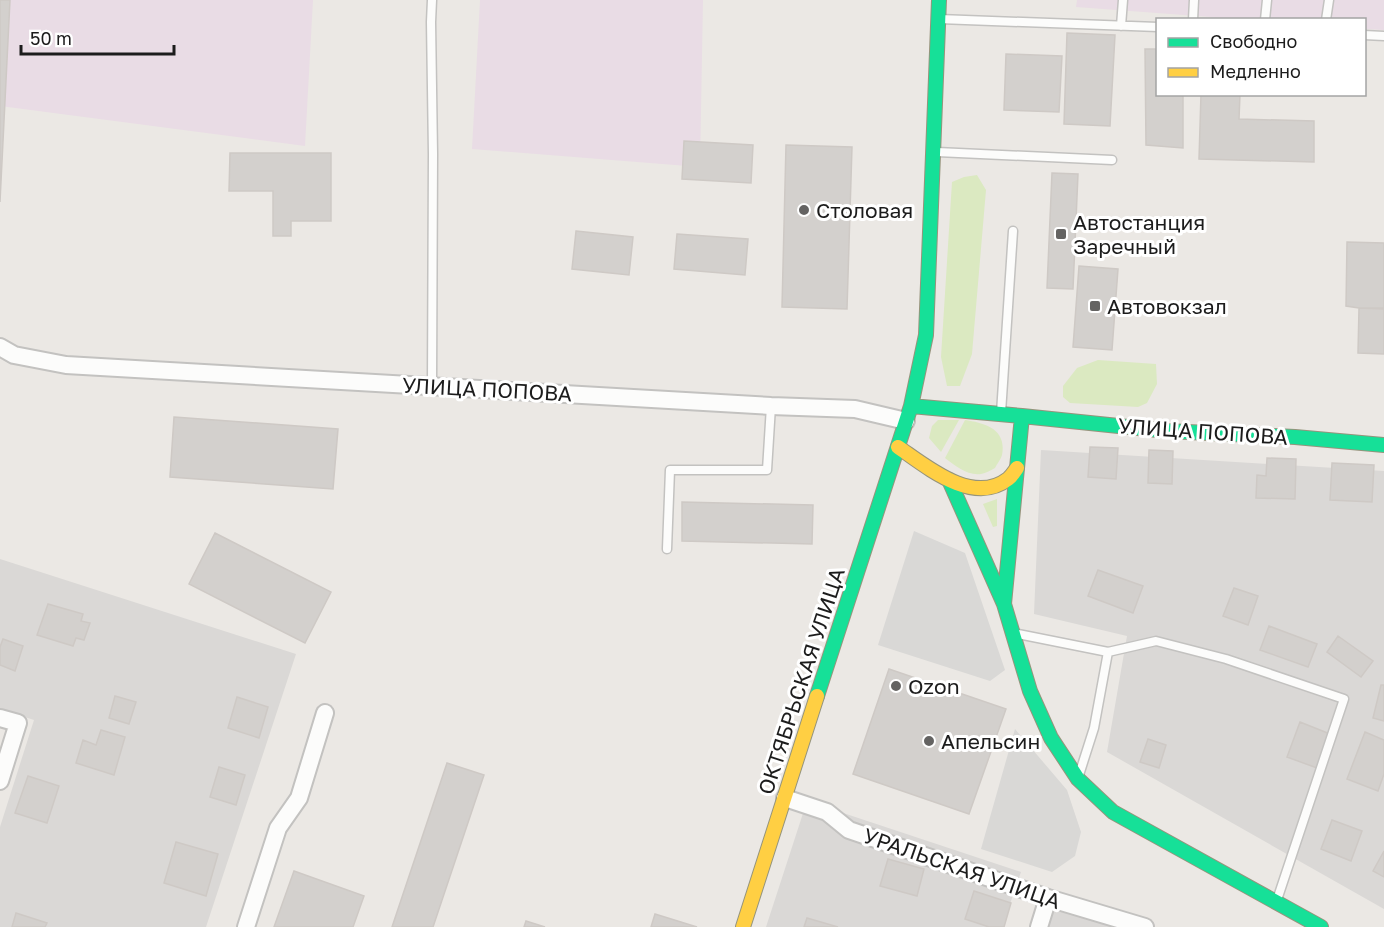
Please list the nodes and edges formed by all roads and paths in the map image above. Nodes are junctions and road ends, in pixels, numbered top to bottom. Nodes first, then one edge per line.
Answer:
1 (432, 0) edge
2 (939, 0) edge
3 (1123, 0) edge
4 (1194, 0) edge
5 (1267, 0) edge
6 (1329, 0) edge
7 (1193, 18) edge
8 (1265, 18) edge
9 (1326, 18) edge
10 (938, 19) junction
11 (1121, 26) junction
12 (1156, 27) edge
13 (1366, 35) edge
14 (1384, 36) edge
15 (933, 152) junction
16 (1112, 160) dead end
17 (1012, 231) dead end
18 (0, 347) edge
19 (432, 386) junction
20 (771, 406) junction
21 (908, 414) junction
22 (1001, 414) junction
23 (1022, 416) junction
24 (1384, 445) edge
25 (898, 447) junction
26 (1017, 468) junction
27 (949, 480) junction
28 (667, 549) dead end
29 (1004, 604) junction
30 (1012, 633) junction
31 (1107, 652) junction
32 (325, 713) dead end
33 (0, 718) edge
34 (1078, 779) junction
35 (0, 781) edge
36 (785, 798) junction
37 (1048, 898) junction
38 (1276, 902) junction
39 (246, 927) edge
40 (743, 927) edge
41 (1039, 927) edge
42 (1145, 927) edge
43 (1321, 927) edge

1 - 19 lane
2 - 10 street
3 - 11 lane
4 - 7 lane
5 - 8 lane
6 - 9 lane
10 - 11 lane
10 - 15 street
11 - 12 lane
13 - 14 lane
15 - 16 lane
15 - 21 street
17 - 22 lane
18 - 19 street, УЛИЦА ПОПОВА
19 - 20 street, УЛИЦА ПОПОВА
20 - 21 street, УЛИЦА ПОПОВА
20 - 28 lane
21 - 22 street, УЛИЦА ПОПОВА
21 - 25 street, ОКТЯБРЬСКАЯ УЛИЦА
22 - 23 street, УЛИЦА ПОПОВА
23 - 24 street, УЛИЦА ПОПОВА
23 - 26 street
25 - 27 street
25 - 36 street, ОКТЯБРЬСКАЯ УЛИЦА
26 - 27 street
26 - 29 street
27 - 29 street
29 - 30 street
30 - 31 lane
30 - 34 street
31 - 34 lane
31 - 38 lane
32 - 39 street
33 - 35 street
34 - 38 street
36 - 37 street, УРАЛЬСКАЯ УЛИЦА
36 - 40 street, ОКТЯБРЬСКАЯ УЛИЦА
37 - 41 street
37 - 42 street, УРАЛЬСКАЯ УЛИЦА
38 - 43 street

